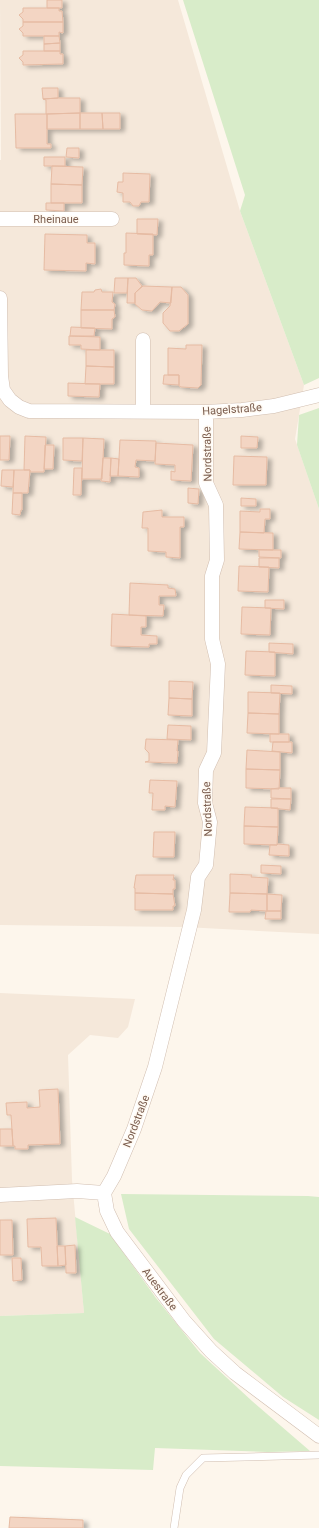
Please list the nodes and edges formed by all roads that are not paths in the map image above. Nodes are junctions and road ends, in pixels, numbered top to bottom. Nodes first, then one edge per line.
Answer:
1 (0, 219) edge
2 (112, 219) dead end
3 (0, 298) edge
4 (143, 340) dead end
5 (319, 395) edge
6 (5, 402) edge
7 (143, 411) junction
8 (206, 412) junction
9 (104, 1193) junction
10 (0, 1195) edge
11 (319, 1436) edge
12 (319, 1455) edge
13 (174, 1528) edge

1 - 2 street, Rheinaue
3 - 6 street
4 - 7 street
5 - 8 street, Hagelstraße
6 - 7 street, Hagelstraße
7 - 8 street, Hagelstraße
8 - 9 street, Nordstraße
9 - 10 street
9 - 11 street, Auestraße
12 - 13 lane

